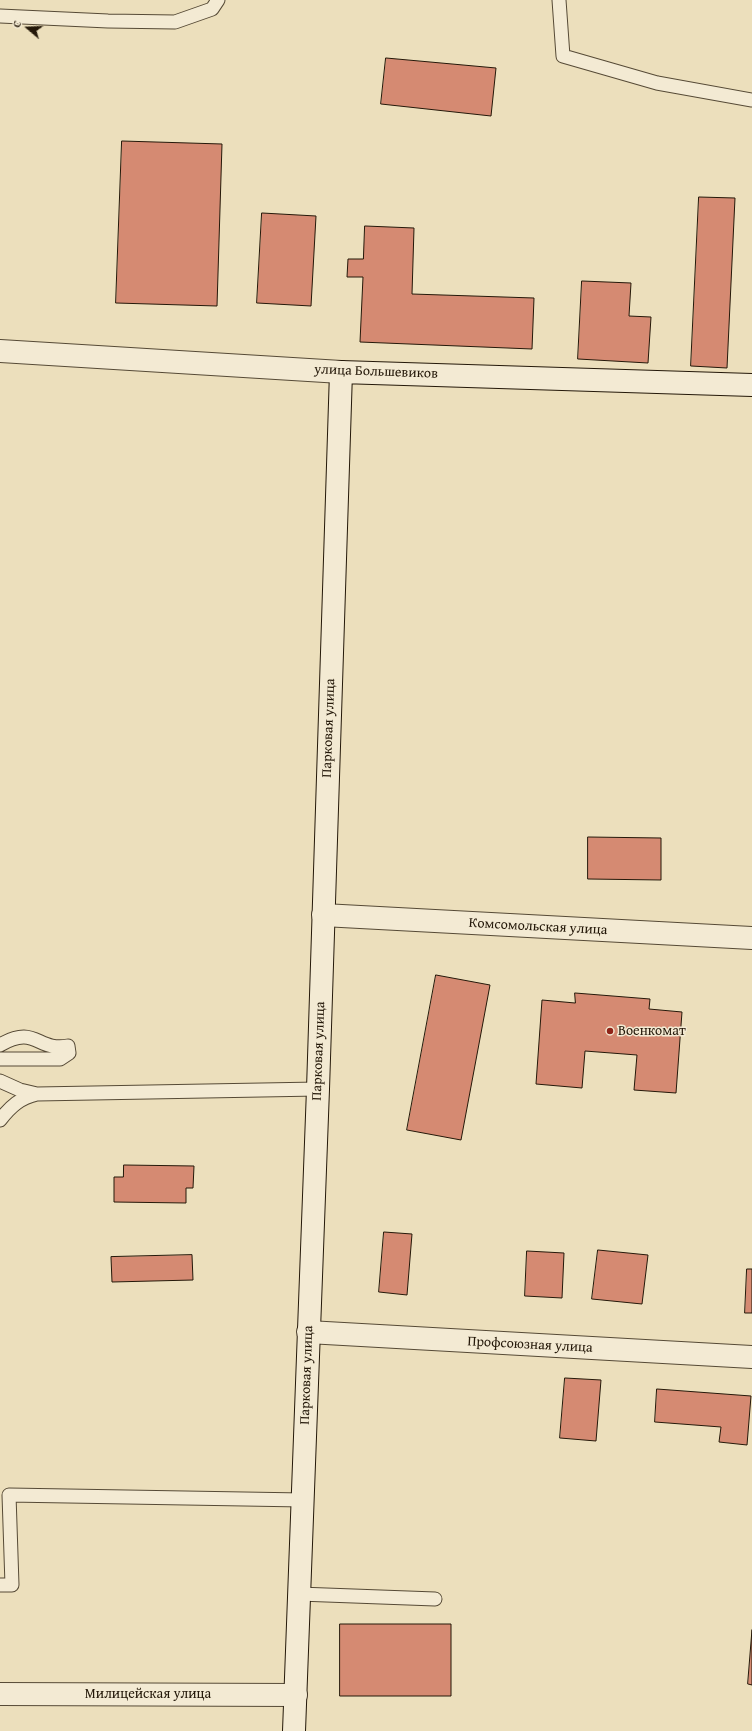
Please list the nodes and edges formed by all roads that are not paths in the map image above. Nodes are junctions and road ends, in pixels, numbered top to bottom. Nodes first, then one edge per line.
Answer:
1 (218, 0) edge
2 (559, 0) edge
3 (0, 16) edge
4 (752, 100) edge
5 (0, 351) edge
6 (341, 372) junction
7 (752, 385) edge
8 (323, 915) junction
9 (752, 938) edge
10 (0, 1045) edge
11 (0, 1059) edge
12 (0, 1081) edge
13 (318, 1089) junction
14 (37, 1094) junction
15 (0, 1120) edge
16 (308, 1332) junction
17 (752, 1357) edge
18 (303, 1500) junction
19 (0, 1585) edge
20 (299, 1594) junction
21 (435, 1599) dead end
22 (0, 1694) edge
23 (296, 1695) junction
24 (294, 1731) edge

1 - 3 lane
2 - 4 lane
5 - 6 street, улица Большевиков
6 - 7 street, улица Большевиков
6 - 8 street, Парковая улица
8 - 9 street, Комсомольская улица
8 - 13 street, Парковая улица
10 - 11 lane
12 - 14 lane
13 - 14 lane
13 - 16 street, Парковая улица
14 - 15 lane
16 - 17 street, Профсоюзная улица
16 - 18 street, Парковая улица
18 - 19 lane
18 - 20 street, Парковая улица
20 - 21 lane
20 - 23 street, Парковая улица
22 - 23 street, Милицейская улица
23 - 24 street, Парковая улица

